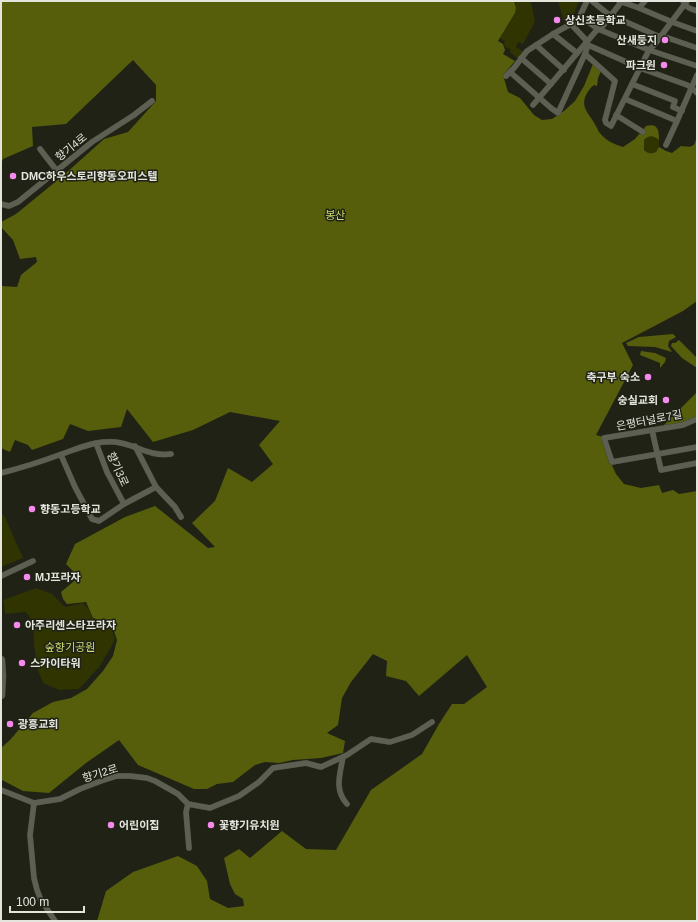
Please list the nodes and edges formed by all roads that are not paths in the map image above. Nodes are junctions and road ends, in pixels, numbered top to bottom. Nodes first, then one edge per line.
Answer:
1 (587, 1) edge
2 (592, 1) edge
3 (621, 1) edge
4 (645, 1) edge
5 (685, 2) edge
6 (639, 8) junction
7 (697, 11) edge
8 (612, 15) junction
9 (580, 16) junction
10 (672, 22) junction
11 (570, 24) junction
12 (598, 29) junction
13 (697, 31) edge
14 (554, 34) junction
15 (660, 37) junction
16 (587, 43) junction
17 (536, 45) junction
18 (697, 48) edge
19 (649, 50) junction
20 (577, 53) junction
21 (585, 54) junction
22 (521, 58) junction
23 (697, 66) edge
24 (640, 68) junction
25 (564, 70) junction
26 (697, 75) edge
27 (551, 84) junction
28 (632, 84) junction
29 (692, 88) junction
30 (697, 93) edge
31 (540, 98) junction
32 (625, 99) junction
33 (152, 101) dead end
34 (533, 105) dead end
35 (682, 110) junction
36 (616, 115) junction
37 (678, 121) junction
38 (643, 132) dead end
39 (666, 145) dead end
40 (40, 148) dead end
41 (57, 171) junction
42 (1, 204) edge
43 (697, 419) edge
44 (652, 430) junction
45 (96, 442) junction
46 (135, 446) junction
47 (697, 447) edge
48 (61, 454) junction
49 (171, 454) dead end
50 (658, 454) junction
51 (697, 463) edge
52 (1, 473) edge
53 (156, 487) junction
54 (124, 504) junction
55 (181, 517) dead end
56 (33, 561) dead end
57 (1, 576) edge
58 (1, 660) edge
59 (1, 695) edge
60 (432, 722) dead end
61 (343, 757) junction
62 (1, 790) edge
63 (34, 803) junction
64 (188, 804) junction
65 (347, 804) dead end
66 (189, 848) dead end
67 (55, 921) edge

1 - 9 street
2 - 8 street
3 - 6 street
3 - 8 street
4 - 6 street
5 - 7 street
5 - 10 street
6 - 10 street
8 - 12 street
8 - 15 street
9 - 11 street
9 - 12 street
10 - 13 street
10 - 15 street
11 - 14 street
11 - 16 street
12 - 16 street
12 - 19 street
14 - 17 street
14 - 20 street
15 - 18 street
15 - 19 street
16 - 20 street
16 - 21 street
16 - 24 street
17 - 22 street
17 - 25 street
19 - 23 street
19 - 24 street
20 - 25 street
21 - 31 street
21 - 36 street
22 - 27 street
22 - 31 street
24 - 28 street
24 - 29 street
25 - 27 street
26 - 29 street
27 - 31 street
28 - 32 street
28 - 35 street
29 - 30 street
29 - 35 street
31 - 34 street
32 - 36 street
32 - 37 street
33 - 41 street, 향기4로
35 - 37 street
36 - 38 street
37 - 39 street
40 - 41 street
41 - 42 street, 향기4로
43 - 44 street, 은평터널로7길
44 - 50 street
44 - 50 street, 은평터널로7길
45 - 46 street, 향기3로
45 - 48 street, 향기3로
45 - 54 street, 향기3로
46 - 49 street, 향기3로
46 - 53 street
47 - 50 street
48 - 52 street, 향기3로
48 - 54 street, 향기3로
50 - 51 street
53 - 54 street, 향기3로
53 - 55 street
56 - 57 street
58 - 59 main road
60 - 61 street
61 - 64 street
61 - 65 street
62 - 63 street
63 - 64 street, 향기2로
63 - 67 street
64 - 66 street

